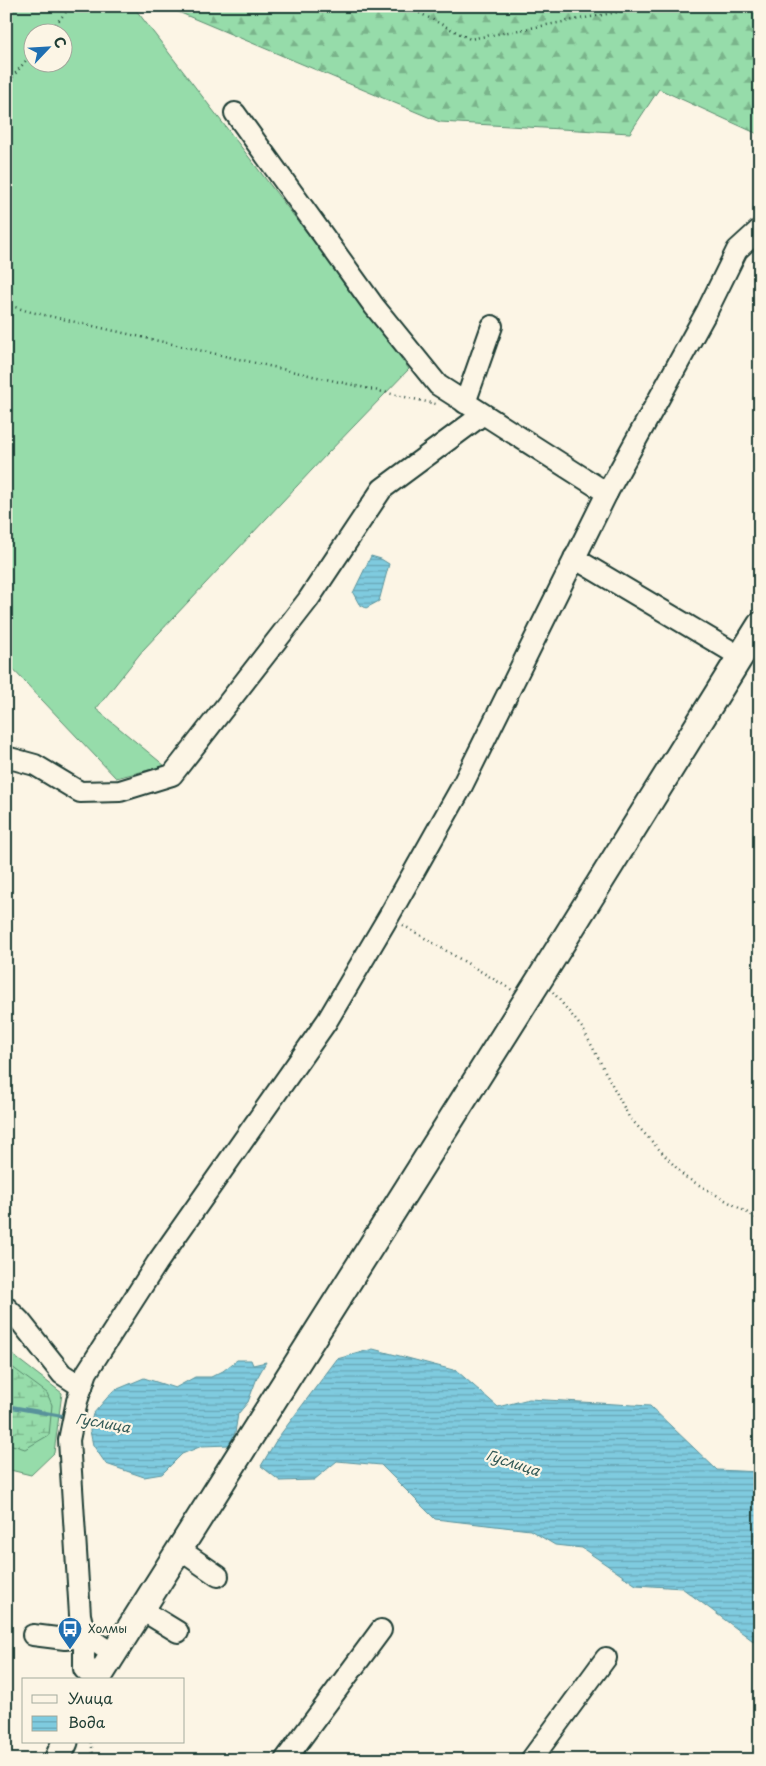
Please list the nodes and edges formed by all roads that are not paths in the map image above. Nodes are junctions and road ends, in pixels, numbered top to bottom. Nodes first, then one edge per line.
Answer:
1 (234, 113) dead end
2 (760, 230) edge
3 (492, 326) dead end
4 (465, 403) junction
5 (482, 415) junction
6 (607, 493) junction
7 (574, 558) junction
8 (760, 625) edge
9 (741, 657) junction
10 (6, 757) edge
11 (6, 1307) edge
12 (79, 1394) junction
13 (179, 1550) junction
14 (218, 1576) dead end
15 (142, 1610) junction
16 (381, 1630) dead end
17 (178, 1632) dead end
18 (33, 1635) dead end
19 (89, 1636) junction
20 (114, 1654) junction
21 (606, 1658) dead end
22 (94, 1678) edge
23 (97, 1678) edge
24 (65, 1744) edge
25 (57, 1760) edge
26 (285, 1760) edge
27 (531, 1760) edge

1 - 4 street
2 - 6 street
3 - 4 street
4 - 5 street
5 - 6 street
5 - 10 street
6 - 7 street
7 - 9 street
7 - 12 street
8 - 9 main road
9 - 13 main road
11 - 12 street
12 - 19 street
13 - 14 street
13 - 15 main road
15 - 17 street
15 - 20 main road
16 - 26 street
18 - 19 street
19 - 20 street
19 - 22 street
20 - 23 main road
21 - 27 street
24 - 25 main road

